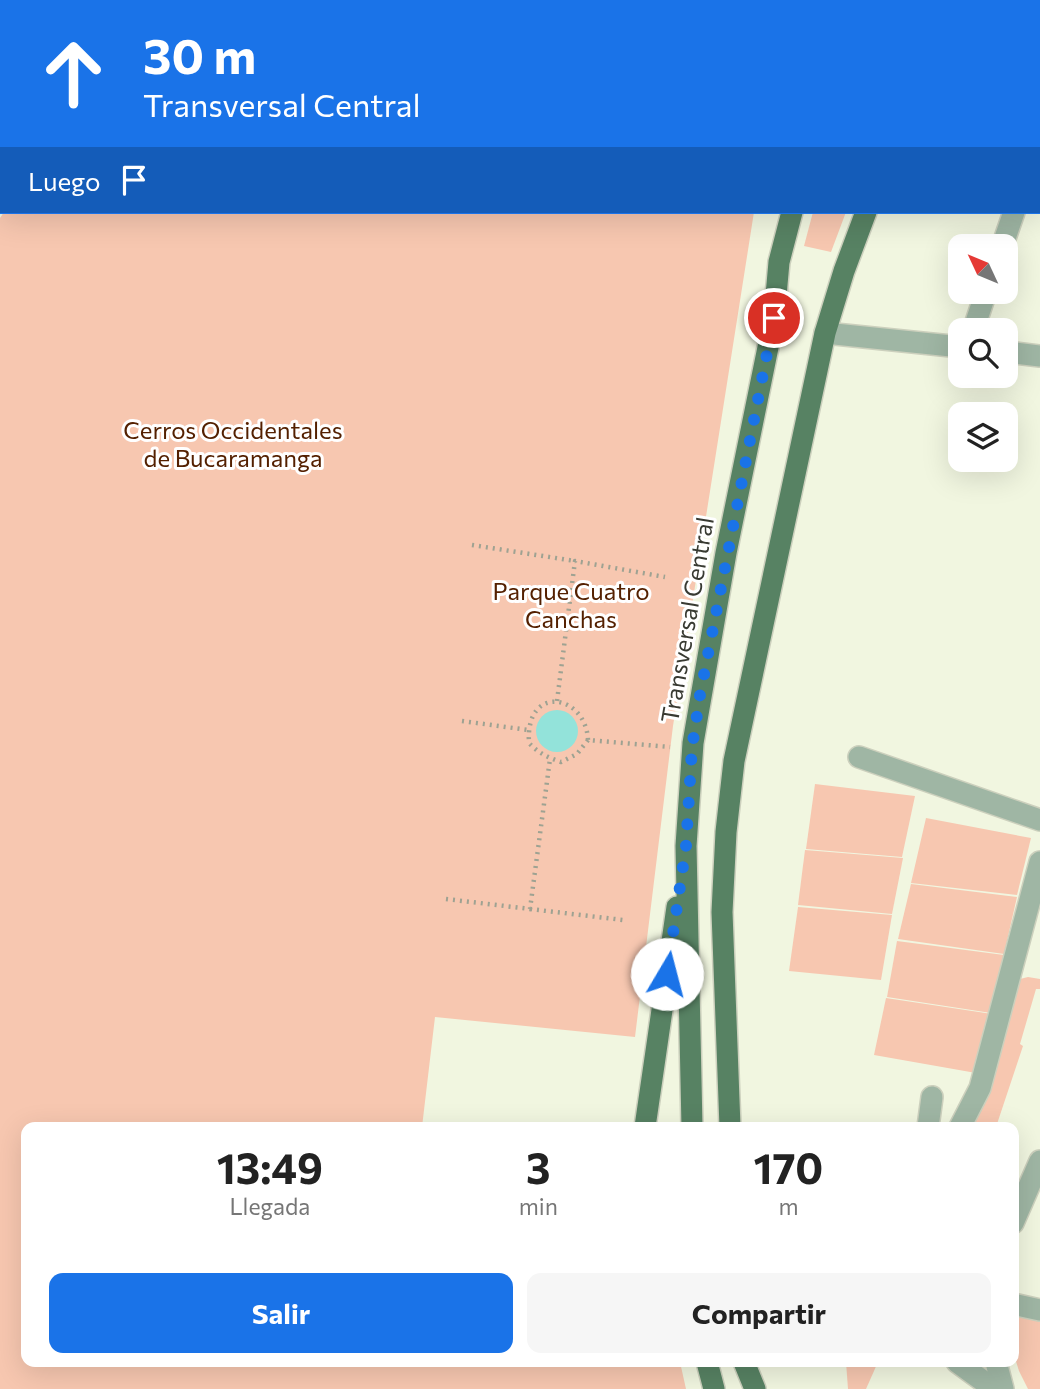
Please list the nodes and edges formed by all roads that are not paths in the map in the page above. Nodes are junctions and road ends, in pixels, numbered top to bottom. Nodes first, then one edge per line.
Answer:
1 (791, 214) edge
2 (865, 214) edge
3 (1013, 214) edge
4 (1006, 234) edge
5 (825, 332) junction
6 (948, 346) edge
7 (1018, 353) edge
8 (1040, 356) edge
9 (859, 757) dead end
10 (1040, 820) edge
11 (686, 846) junction
12 (1040, 862) edge
13 (932, 1097) dead end
14 (646, 1122) edge
15 (692, 1122) edge
16 (730, 1122) edge
17 (929, 1122) edge
18 (963, 1122) edge
19 (1040, 1161) edge
20 (1019, 1209) edge
21 (1019, 1305) edge
22 (1040, 1310) edge
23 (708, 1367) edge
24 (746, 1367) edge
25 (964, 1367) edge
26 (997, 1367) edge
27 (714, 1389) edge
28 (755, 1389) edge
29 (994, 1389) edge
30 (1003, 1389) edge

1 - 11 main road, Transversal Central
2 - 5 main road
3 - 4 street
5 - 6 street
5 - 16 main road
7 - 8 street
9 - 10 street
11 - 14 main road
11 - 15 main road, Transversal Central
12 - 18 street
13 - 17 street
19 - 20 street
21 - 22 street
23 - 27 main road
24 - 28 main road
25 - 29 street
26 - 30 street

